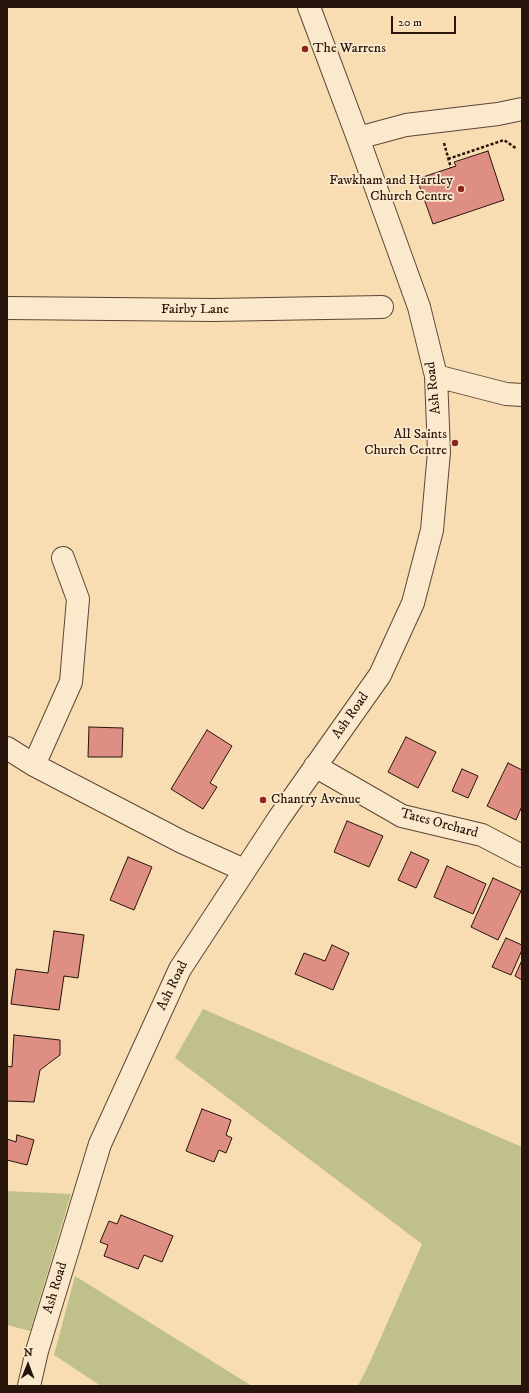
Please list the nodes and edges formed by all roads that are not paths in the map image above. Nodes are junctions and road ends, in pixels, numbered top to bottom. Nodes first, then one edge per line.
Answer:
1 (309, 7) edge
2 (522, 109) edge
3 (358, 138) junction
4 (382, 307) dead end
5 (7, 308) edge
6 (436, 376) junction
7 (522, 395) edge
8 (63, 558) dead end
9 (7, 748) edge
10 (34, 765) junction
11 (315, 766) junction
12 (522, 856) edge
13 (244, 870) junction
14 (29, 1386) edge

1 - 3 street, Ash Road
2 - 3 street
3 - 6 street, Ash Road
4 - 5 street, Fairby Lane
6 - 7 street
6 - 11 street, Ash Road
8 - 10 street
9 - 10 street
10 - 13 street
11 - 12 street, Tates Orchard
11 - 13 street, Ash Road
13 - 14 street, Ash Road

